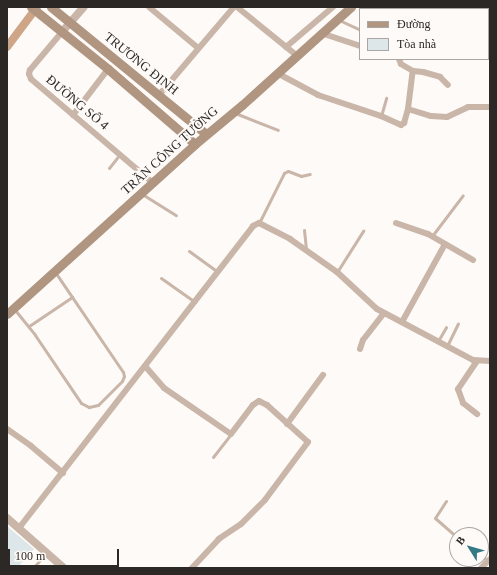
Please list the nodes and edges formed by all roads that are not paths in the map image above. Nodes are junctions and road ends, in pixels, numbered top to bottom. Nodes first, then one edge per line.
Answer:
1 (31, 7) edge
2 (51, 7) edge
3 (84, 7) edge
4 (149, 7) edge
5 (236, 7) edge
6 (332, 7) edge
7 (352, 7) edge
8 (337, 19) junction
9 (70, 22) junction
10 (359, 30) edge
11 (62, 32) junction
12 (321, 33) junction
13 (359, 46) edge
14 (286, 47) junction
15 (198, 48) junction
16 (296, 55) junction
17 (400, 60) edge
18 (108, 69) junction
19 (413, 71) junction
20 (277, 73) junction
21 (448, 85) dead end
22 (158, 96) junction
23 (386, 98) dead end
24 (490, 107) edge
25 (408, 109) junction
26 (233, 112) junction
27 (73, 114) junction
28 (381, 116) junction
29 (278, 130) dead end
30 (206, 134) junction
31 (195, 144) junction
32 (120, 154) junction
33 (109, 168) dead end
34 (310, 174) dead end
35 (153, 183) junction
36 (142, 194) junction
37 (463, 195) dead end
38 (176, 215) dead end
39 (259, 223) junction
40 (396, 223) dead end
41 (304, 230) dead end
42 (363, 231) dead end
43 (432, 236) junction
44 (445, 244) junction
45 (306, 250) junction
46 (190, 251) dead end
47 (473, 260) dead end
48 (218, 271) junction
49 (54, 272) junction
50 (337, 272) junction
51 (161, 278) dead end
52 (72, 297) junction
53 (195, 302) junction
54 (10, 311) edge
55 (384, 313) junction
56 (402, 322) junction
57 (458, 323) dead end
58 (29, 326) junction
59 (446, 327) dead end
60 (438, 341) junction
61 (447, 346) junction
62 (360, 349) dead end
63 (477, 361) junction
64 (490, 361) edge
65 (145, 366) junction
66 (323, 375) dead end
67 (477, 414) dead end
68 (288, 424) junction
69 (7, 429) edge
70 (231, 434) junction
71 (213, 457) dead end
72 (63, 473) junction
73 (446, 501) dead end
74 (9, 522) edge
75 (19, 528) junction
76 (449, 530) edge
77 (46, 553) junction
78 (33, 568) edge
79 (64, 568) edge
80 (192, 568) edge

1 - 11 main road, TRƯƠNG ĐỊNH
2 - 9 main road, TRƯƠNG ĐỊNH
3 - 9 street
4 - 15 street
5 - 14 street
5 - 15 street
6 - 14 street
7 - 8 main road, TRẦN CÔNG TƯỜNG
8 - 10 lane
8 - 12 main road, TRẦN CÔNG TƯỜNG
9 - 11 street
9 - 22 main road, TRƯƠNG ĐỊNH
11 - 18 main road, TRƯƠNG ĐỊNH
11 - 27 street, ĐƯỜNG SỐ 4
12 - 13 street
12 - 16 main road, TRẦN CÔNG TƯỜNG
14 - 16 street
15 - 22 street
16 - 20 main road, TRẦN CÔNG TƯỜNG
17 - 19 street
18 - 27 street
18 - 31 main road, TRƯƠNG ĐỊNH
19 - 21 street
19 - 25 street
20 - 26 main road, TRẦN CÔNG TƯỜNG
20 - 28 street
22 - 30 main road, TRƯƠNG ĐỊNH
23 - 28 lane
24 - 25 street
25 - 28 street
26 - 29 lane
26 - 30 main road, TRẦN CÔNG TƯỜNG
27 - 32 street, ĐƯỜNG SỐ 4
30 - 31 main road, TRẦN CÔNG TƯỜNG
31 - 35 main road, TRẦN CÔNG TƯỜNG
32 - 33 lane
32 - 35 street, ĐƯỜNG SỐ 4
34 - 39 lane
35 - 36 main road, TRẦN CÔNG TƯỜNG
36 - 38 lane
36 - 49 main road, TRẦN CÔNG TƯỜNG
37 - 43 lane
39 - 45 street
39 - 48 street
40 - 43 street
41 - 45 lane
42 - 50 lane
43 - 44 street
44 - 47 street
44 - 56 street
45 - 50 street
46 - 48 lane
48 - 53 street
49 - 52 lane
49 - 54 main road, TRẦN CÔNG TƯỜNG
50 - 55 street
51 - 53 lane
52 - 58 lane
52 - 58 lane
53 - 65 street
54 - 58 lane
55 - 56 street
55 - 62 street
56 - 60 street
57 - 61 lane
59 - 60 lane
60 - 61 street
61 - 63 street
63 - 64 street
63 - 67 street
65 - 70 street
65 - 72 street
66 - 68 street
68 - 70 street
68 - 80 street
69 - 72 street
70 - 71 lane
72 - 75 street
73 - 76 lane
74 - 75 street
75 - 77 street
77 - 78 lane
77 - 79 street

